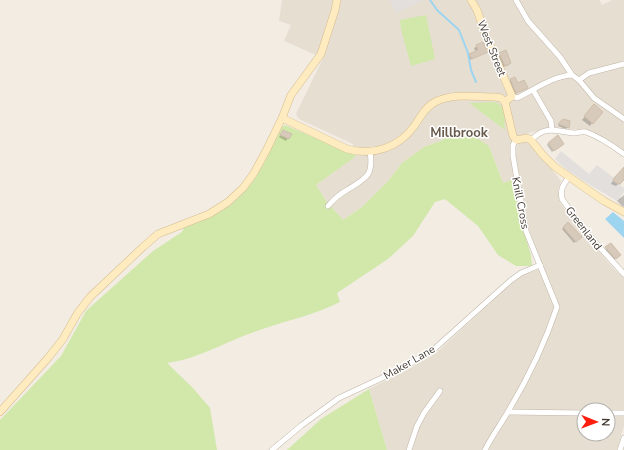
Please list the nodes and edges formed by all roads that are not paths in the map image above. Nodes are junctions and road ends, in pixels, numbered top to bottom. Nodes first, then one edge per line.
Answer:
1 (337, 0) edge
2 (471, 0) edge
3 (516, 0) edge
4 (624, 64) edge
5 (572, 75) junction
6 (579, 80) junction
7 (533, 90) junction
8 (512, 96) junction
9 (505, 102) junction
10 (282, 118) junction
11 (624, 119) edge
12 (552, 129) junction
13 (516, 140) junction
14 (531, 140) junction
15 (370, 151) junction
16 (624, 154) edge
17 (569, 177) junction
18 (328, 206) dead end
19 (624, 212) edge
20 (540, 265) junction
21 (624, 274) edge
22 (440, 390) dead end
23 (0, 412) edge
24 (508, 412) junction
25 (576, 413) edge
26 (624, 438) edge
27 (272, 450) edge
28 (409, 450) edge
29 (485, 450) edge
30 (620, 450) edge

1 - 10 main road
2 - 8 main road, West Street
3 - 5 street
4 - 6 street
5 - 6 street
5 - 7 street
6 - 11 street
7 - 8 street
7 - 12 street
8 - 9 main road
9 - 13 main road
9 - 15 main road
10 - 15 main road
10 - 23 main road
12 - 14 street
12 - 16 street
13 - 14 main road
13 - 20 street, Knill Cross
14 - 17 main road
15 - 18 street
17 - 19 main road
17 - 21 street, Greenland
20 - 24 street, Knill Cross
20 - 27 street, Maker Lane
22 - 28 street
24 - 25 street
24 - 29 street, Knill Cross
26 - 30 street

